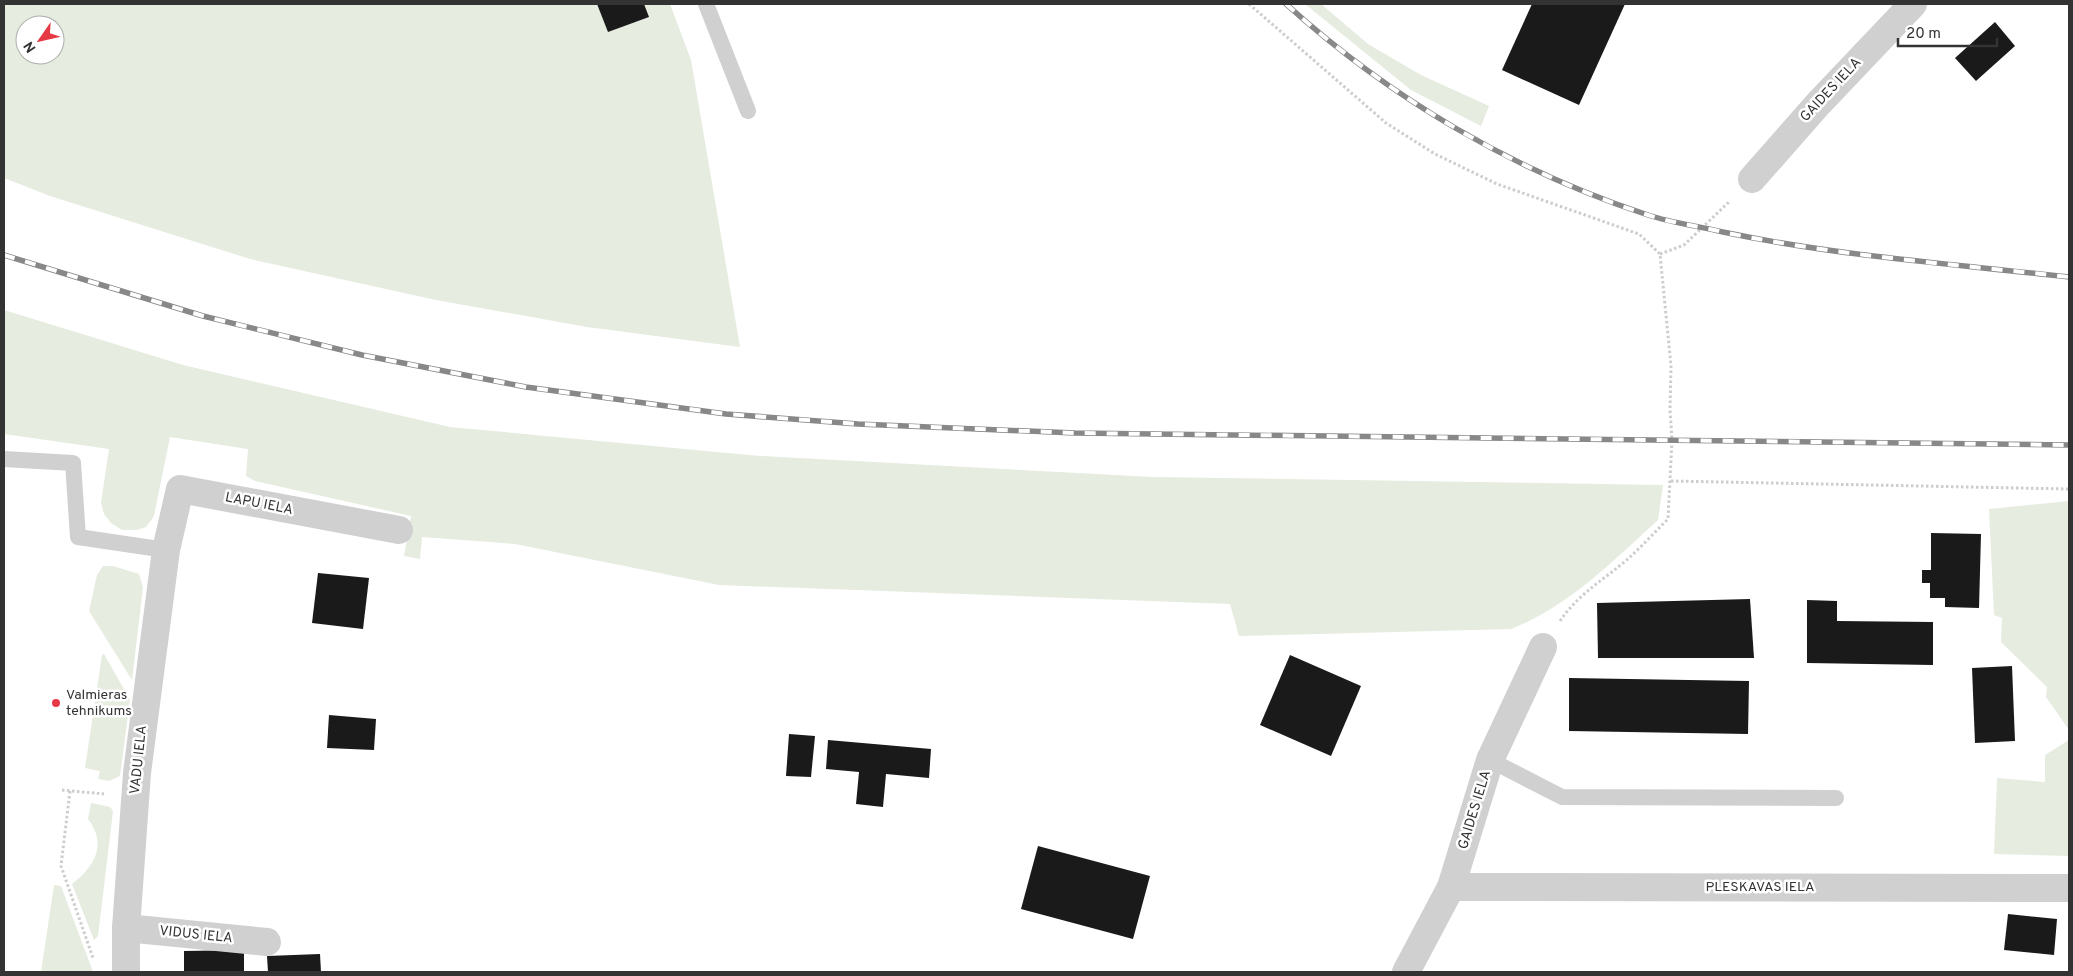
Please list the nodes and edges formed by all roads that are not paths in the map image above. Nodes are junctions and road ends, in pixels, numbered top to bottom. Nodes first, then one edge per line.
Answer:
1 (706, 4) edge
2 (1913, 4) edge
3 (748, 111) dead end
4 (1752, 179) road end
5 (4, 459) edge
6 (399, 530) dead end
7 (166, 550) junction
8 (1543, 646) road end
9 (1490, 760) junction
10 (1836, 798) dead end
11 (1451, 887) junction
12 (2069, 888) edge
13 (126, 928) junction
14 (267, 942) dead end
15 (126, 972) edge
16 (1406, 972) edge

1 - 3 lane
2 - 4 street, GAIDES IELA
5 - 7 lane
6 - 7 street, LAPU IELA
7 - 13 street, VADU IELA
8 - 9 street, GAIDES IELA
9 - 10 lane
9 - 11 street, GAIDES IELA
11 - 12 street, PLESKAVAS IELA
11 - 16 street, GAIDES IELA
13 - 14 street, VIDUS IELA
13 - 15 street, VADU IELA

